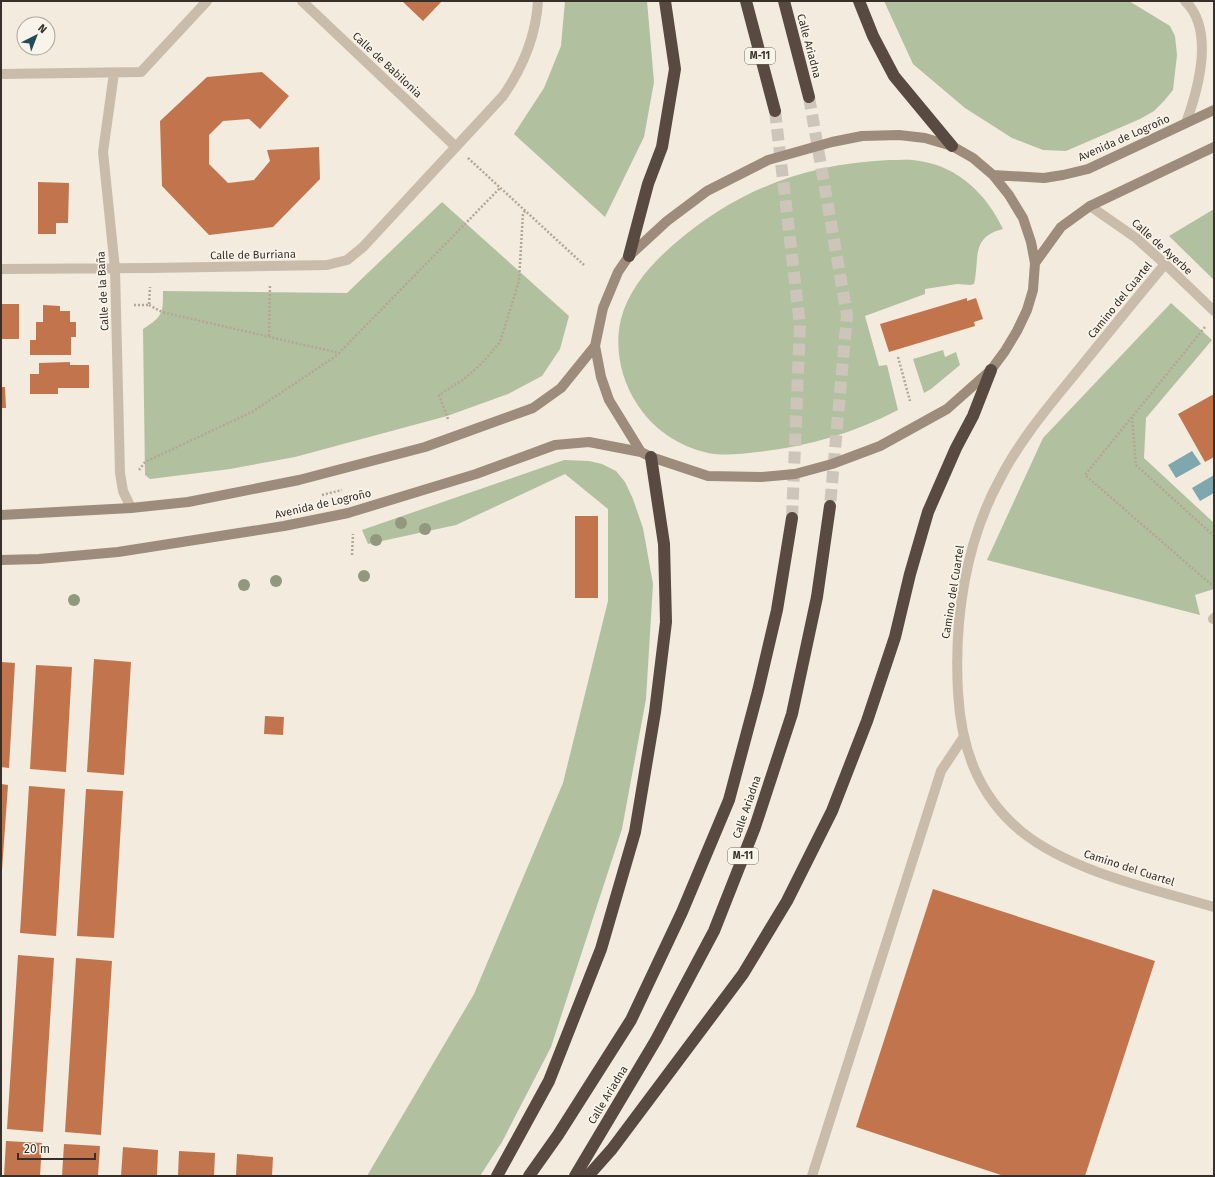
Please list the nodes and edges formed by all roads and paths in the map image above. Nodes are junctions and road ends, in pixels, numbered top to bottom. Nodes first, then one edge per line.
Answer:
1 (208, 1) edge
2 (302, 1) edge
3 (538, 1) edge
4 (665, 1) edge
5 (746, 1) edge
6 (784, 1) edge
7 (859, 1) edge
8 (1185, 1) edge
9 (114, 73) junction
10 (1, 74) edge
11 (809, 97) tunnel mouth
12 (1214, 110) edge
13 (775, 111) tunnel mouth
14 (1186, 123) junction
15 (952, 146) junction
16 (456, 147) junction
17 (1214, 148) edge
18 (993, 175) junction
19 (500, 188) junction
20 (1090, 206) junction
21 (525, 210) junction
22 (629, 256) junction
23 (1035, 263) junction
24 (1165, 264) junction
25 (584, 265) dead end
26 (270, 267) junction
27 (1, 269) edge
28 (115, 269) junction
29 (150, 284) dead end
30 (132, 305) dead end
31 (149, 305) junction
32 (1214, 311) edge
33 (1202, 331) dead end
34 (269, 336) junction
35 (595, 346) junction
36 (339, 353) junction
37 (898, 358) dead end
38 (991, 370) junction
39 (910, 401) dead end
40 (1132, 417) junction
41 (448, 419) dead end
42 (646, 454) junction
43 (139, 470) dead end
44 (830, 506) tunnel mouth
45 (131, 508) junction
46 (1, 515) edge
47 (792, 518) tunnel mouth
48 (353, 534) dead end
49 (1214, 536) edge
50 (352, 555) dead end
51 (1, 560) edge
52 (1214, 587) edge
53 (963, 738) junction
54 (1214, 907) edge
55 (497, 1176) edge
56 (530, 1176) edge
57 (575, 1176) edge
58 (588, 1176) edge
59 (812, 1176) edge

1 - 9 street
2 - 16 street, Calle de Babilonia
3 - 16 street, Calle de Burriana
4 - 22 highway
5 - 13 highway, M-11
6 - 11 highway, Calle Ariadna
7 - 15 highway
8 - 14 street
9 - 10 street
9 - 28 street, Calle de la Baña
12 - 14 main road, Avenida de Logroño
14 - 18 main road, Avenida de Logroño
15 - 18 main road, Avenida de Logroño
15 - 22 main road, Avenida de Logroño
16 - 19 path
16 - 26 street, Calle de Burriana
17 - 20 main road
18 - 23 main road, Avenida de Logroño
19 - 21 path
19 - 36 path
20 - 23 main road
20 - 24 street, Calle de Ayerbe
21 - 25 path
21 - 41 path
22 - 35 main road, Avenida de Logroño
23 - 38 main road, Avenida de Logroño
24 - 32 street, Calle de Ayerbe
24 - 53 street, Camino del Cuartel
26 - 28 street, Calle de Burriana
26 - 34 path
27 - 28 street, Calle de Burriana
28 - 45 street, Calle de la Baña
29 - 31 path
30 - 31 path
31 - 34 path
33 - 40 path
34 - 36 path
35 - 42 main road
35 - 45 main road
36 - 43 path
37 - 39 path
38 - 42 main road, Avenida de Logroño
38 - 58 highway
40 - 49 path
40 - 52 path
42 - 51 main road, Avenida de Logroño
42 - 55 highway
44 - 57 highway, Calle Ariadna / M-11
45 - 46 main road
47 - 56 highway, Calle Ariadna
48 - 50 path
53 - 54 street, Camino del Cuartel
53 - 59 street

